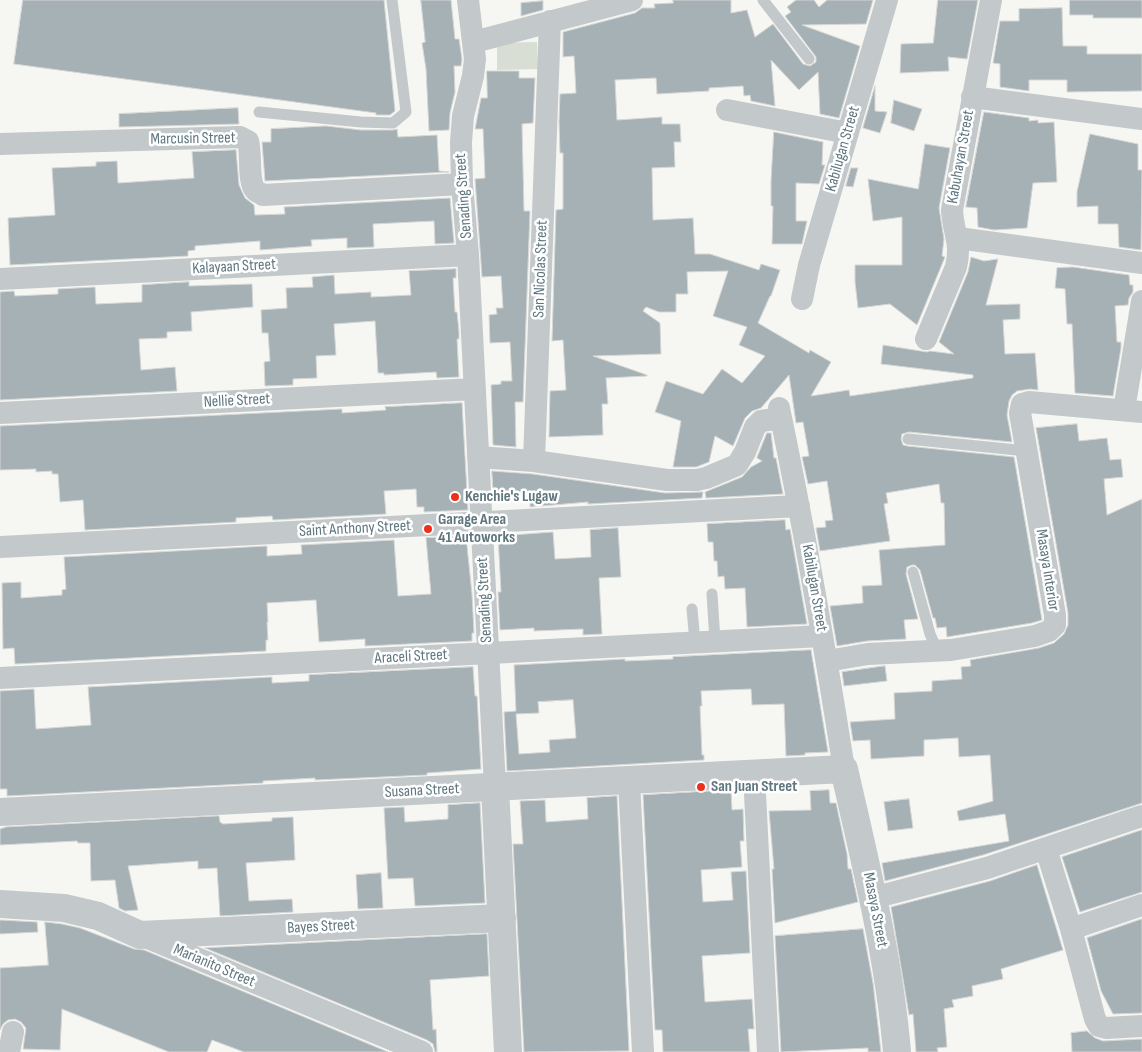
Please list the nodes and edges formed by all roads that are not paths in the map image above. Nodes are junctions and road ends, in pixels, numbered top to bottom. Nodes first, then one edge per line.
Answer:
1 (392, 0) edge
2 (468, 0) edge
3 (632, 0) edge
4 (763, 0) edge
5 (887, 0) edge
6 (991, 0) edge
7 (550, 21) junction
8 (474, 42) junction
9 (809, 59) dead end
10 (972, 97) junction
11 (727, 110) dead end
12 (259, 112) dead end
13 (1142, 119) edge
14 (848, 133) junction
15 (0, 144) edge
16 (462, 184) junction
17 (958, 238) junction
18 (468, 256) junction
19 (1142, 263) edge
20 (0, 279) edge
21 (802, 299) dead end
22 (1142, 301) edge
23 (926, 339) dead end
24 (475, 389) junction
25 (0, 413) edge
26 (1136, 414) edge
27 (908, 439) dead end
28 (1027, 451) junction
29 (478, 457) junction
30 (534, 461) junction
31 (799, 506) junction
32 (482, 522) junction
33 (0, 547) edge
34 (914, 572) dead end
35 (712, 594) dead end
36 (692, 609) dead end
37 (822, 636) junction
38 (705, 642) junction
39 (937, 650) junction
40 (488, 653) junction
41 (827, 661) junction
42 (0, 678) edge
43 (844, 769) junction
44 (754, 774) junction
45 (630, 781) junction
46 (495, 787) junction
47 (0, 812) edge
48 (1142, 816) edge
49 (1046, 849) junction
50 (881, 895) junction
51 (0, 904) edge
52 (1142, 905) edge
53 (502, 918) junction
54 (1071, 929) junction
55 (140, 935) junction
56 (1142, 1026) edge
57 (422, 1052) edge
58 (508, 1052) edge
59 (643, 1052) edge
60 (768, 1052) edge
61 (897, 1052) edge

1 - 12 lane
2 - 8 street, Senading Street
3 - 7 street
4 - 9 lane
5 - 14 street, Kabilugan Street
6 - 10 street, Kabuhayan Street
7 - 8 street
7 - 30 street, San Nicolas Street
8 - 16 street, Senading Street
10 - 13 street
10 - 17 street, Kabuhayan Street
11 - 14 street
14 - 21 street, Kabilugan Street
15 - 16 street, Marcusin Street
16 - 18 street, Senading Street
17 - 19 street
17 - 23 street, Kabuhayan Street
18 - 20 street, Kalayaan Street
18 - 24 street, Senading Street
22 - 26 street
24 - 25 street, Nellie Street
24 - 29 street, Senading Street
26 - 28 street, Masaya Interior
27 - 28 lane
28 - 39 street, Masaya Interior
29 - 30 street
29 - 32 street, Senading Street
30 - 31 street, Kabilugan Street
31 - 32 street, Saint Anthony Street
31 - 37 street, Kabilugan Street
32 - 33 street, Saint Anthony Street
32 - 40 street, Senading Street
34 - 39 lane
35 - 38 lane
36 - 38 lane
37 - 38 street, Araceli Street
37 - 41 street, Kabilugan Street
38 - 40 street, Araceli Street
39 - 41 street, Masaya Interior
40 - 42 street, Araceli Street
40 - 46 street, Senading Street
41 - 43 street, Kabilugan Street
43 - 44 street, Susana Street
43 - 50 street, Masaya Street
44 - 45 street, Susana Street
44 - 60 street
45 - 46 street, Susana Street
45 - 59 street
46 - 47 street, Susana Street
46 - 53 street, Senading Street
48 - 49 street
49 - 50 street
49 - 54 street
50 - 61 street, Masaya Street
51 - 55 street, Marianito Street
52 - 54 street
53 - 55 street, Bayes Street
53 - 58 street, Senading Street
54 - 56 street
55 - 57 street, Marianito Street

